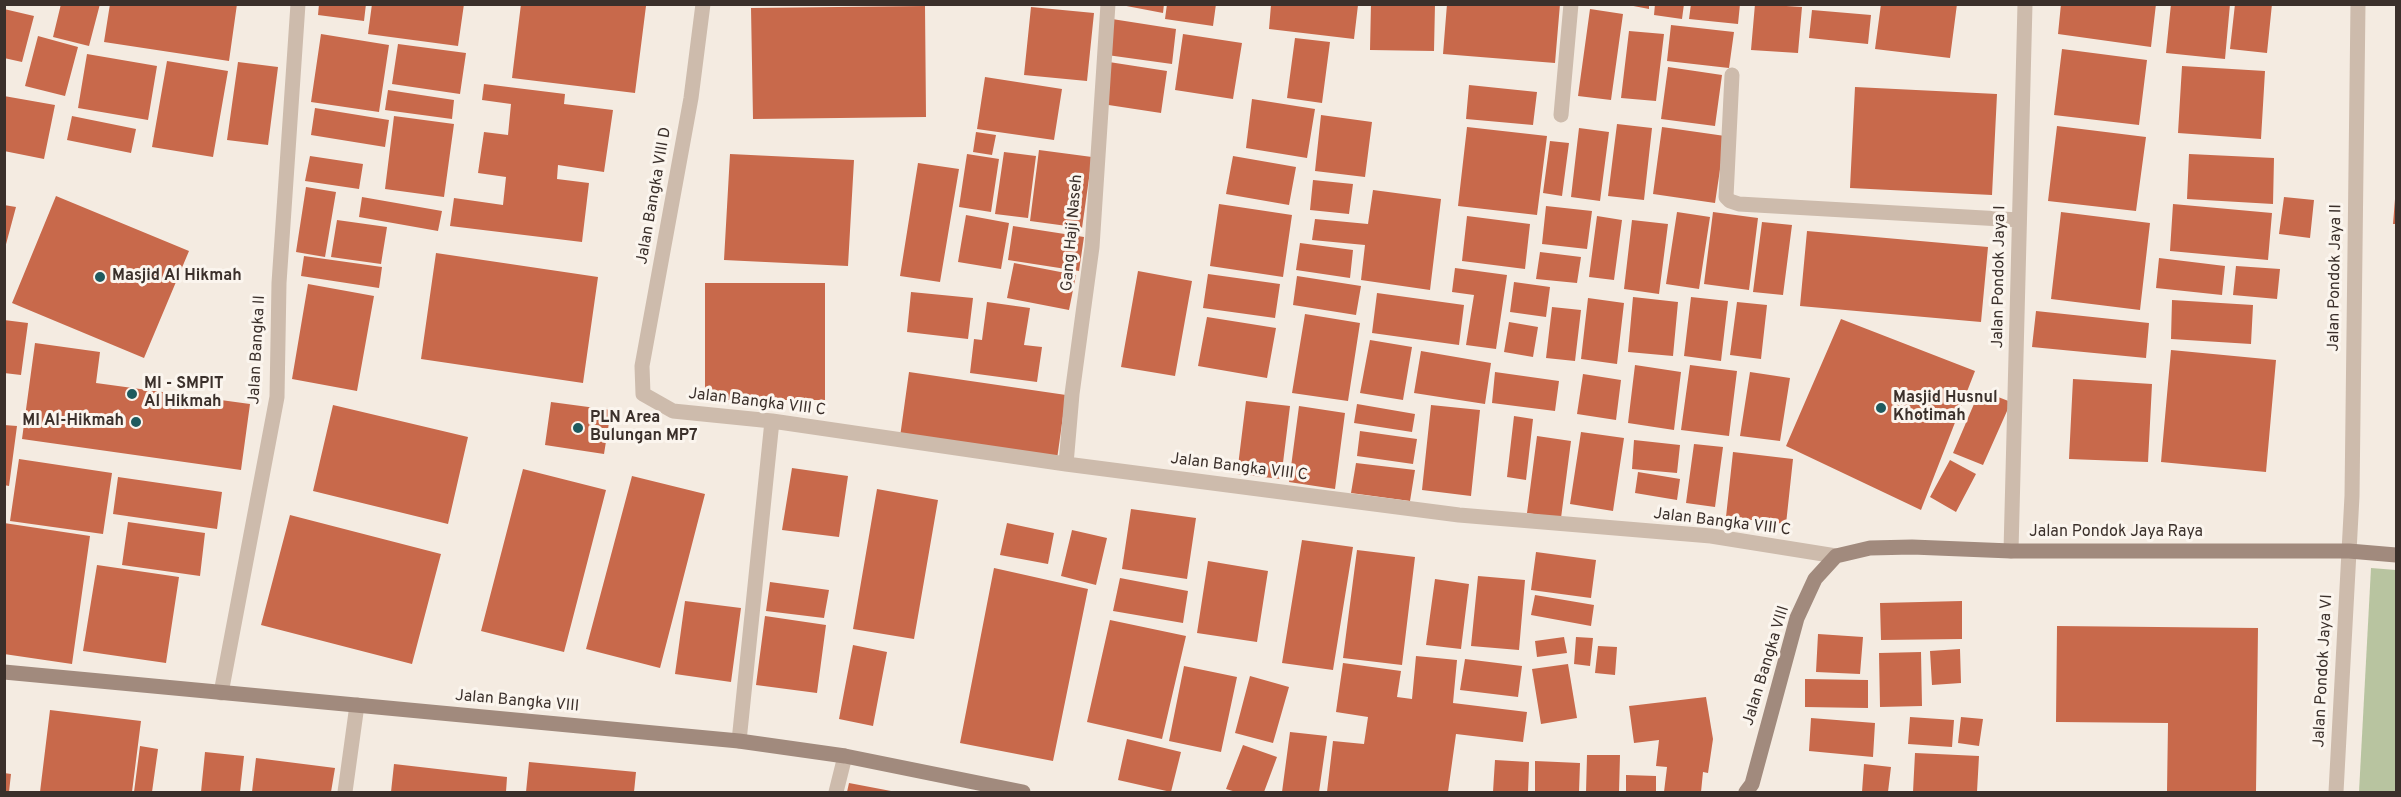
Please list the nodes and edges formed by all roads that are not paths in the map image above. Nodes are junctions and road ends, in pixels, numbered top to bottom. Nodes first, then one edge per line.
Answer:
1 (298, 4) edge
2 (703, 4) edge
3 (1108, 4) edge
4 (1571, 4) edge
5 (2025, 4) edge
6 (2358, 4) edge
7 (1732, 75) dead end
8 (1561, 115) dead end
9 (2019, 220) junction
10 (644, 394) joint
11 (772, 421) junction
12 (1066, 464) junction
13 (2012, 551) junction
14 (2349, 551) junction
15 (2397, 555) edge
16 (1836, 556) junction
17 (4, 672) edge
18 (221, 693) junction
19 (357, 705) junction
20 (739, 741) junction
21 (845, 756) junction
22 (345, 792) edge
23 (836, 792) edge
24 (1023, 792) edge
25 (1746, 792) edge
26 (2336, 792) edge

1 - 18 street, Jalan Bangka II
2 - 10 street, Jalan Bangka VIII D
3 - 12 street, Gang Haji Naseh
4 - 8 street
5 - 9 street, Jalan Pondok Jaya I
6 - 14 street, Jalan Pondok Jaya II
7 - 9 street
9 - 13 street, Jalan Pondok Jaya I
10 - 11 street, Jalan Bangka VIII C
11 - 12 street, Jalan Bangka VIII C
11 - 20 street
12 - 16 street, Jalan Bangka VIII C
13 - 14 street, Jalan Pondok Jaya Raya
13 - 16 street, Jalan Pondok Jaya Raya
14 - 15 street, Jalan Pondok Jaya Raya
14 - 26 street, Jalan Pondok Jaya VI
16 - 25 street, Jalan Bangka VIII
17 - 18 street, Jalan Bangka VIII
18 - 19 street, Jalan Bangka VIII
19 - 20 street, Jalan Bangka VIII
19 - 22 street
20 - 21 street, Jalan Bangka VIII
21 - 23 street
21 - 24 street, Jalan Bangka VIII

